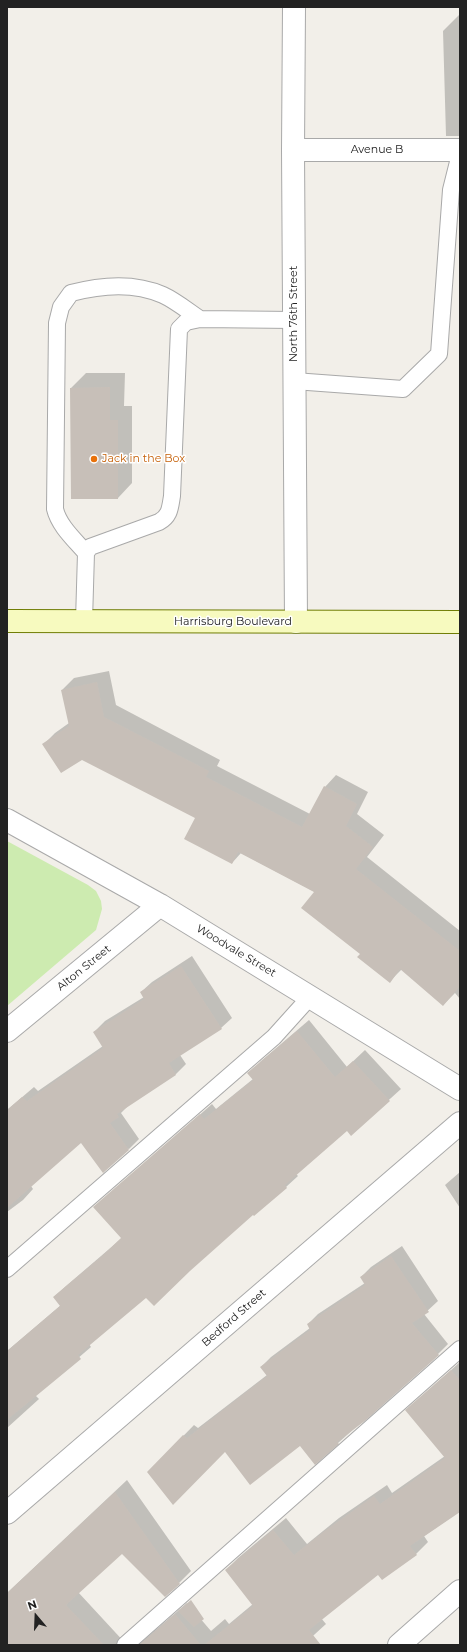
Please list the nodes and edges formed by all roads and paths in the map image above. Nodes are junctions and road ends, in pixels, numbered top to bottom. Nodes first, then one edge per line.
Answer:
1 (294, 7) edge
2 (293, 150) junction
3 (460, 150) edge
4 (460, 154) edge
5 (200, 319) junction
6 (294, 320) junction
7 (294, 381) junction
8 (86, 553) junction
9 (7, 621) edge
10 (84, 621) junction
11 (296, 622) junction
12 (460, 622) edge
13 (7, 820) edge
14 (160, 905) junction
15 (310, 996) junction
16 (7, 1031) edge
17 (460, 1089) edge
18 (460, 1123) edge
19 (7, 1269) edge
20 (460, 1349) edge
21 (7, 1513) edge
22 (460, 1591) edge
23 (125, 1645) edge
24 (399, 1645) edge

1 - 2 street, North 76th Street
2 - 3 street, Avenue B
2 - 6 street, North 76th Street
4 - 7 lane
5 - 6 lane
5 - 8 lane
5 - 8 lane
6 - 7 street, North 76th Street
7 - 11 street, North 76th Street
8 - 10 lane
9 - 10 main road, Harrisburg Boulevard
10 - 11 main road, Harrisburg Boulevard
11 - 12 main road, Harrisburg Boulevard
13 - 14 street, Woodvale Street
14 - 15 street, Woodvale Street
14 - 16 street, Alton Street
15 - 17 street, Woodvale Street
15 - 19 lane
18 - 21 street, Bedford Street
20 - 23 lane
22 - 24 street

